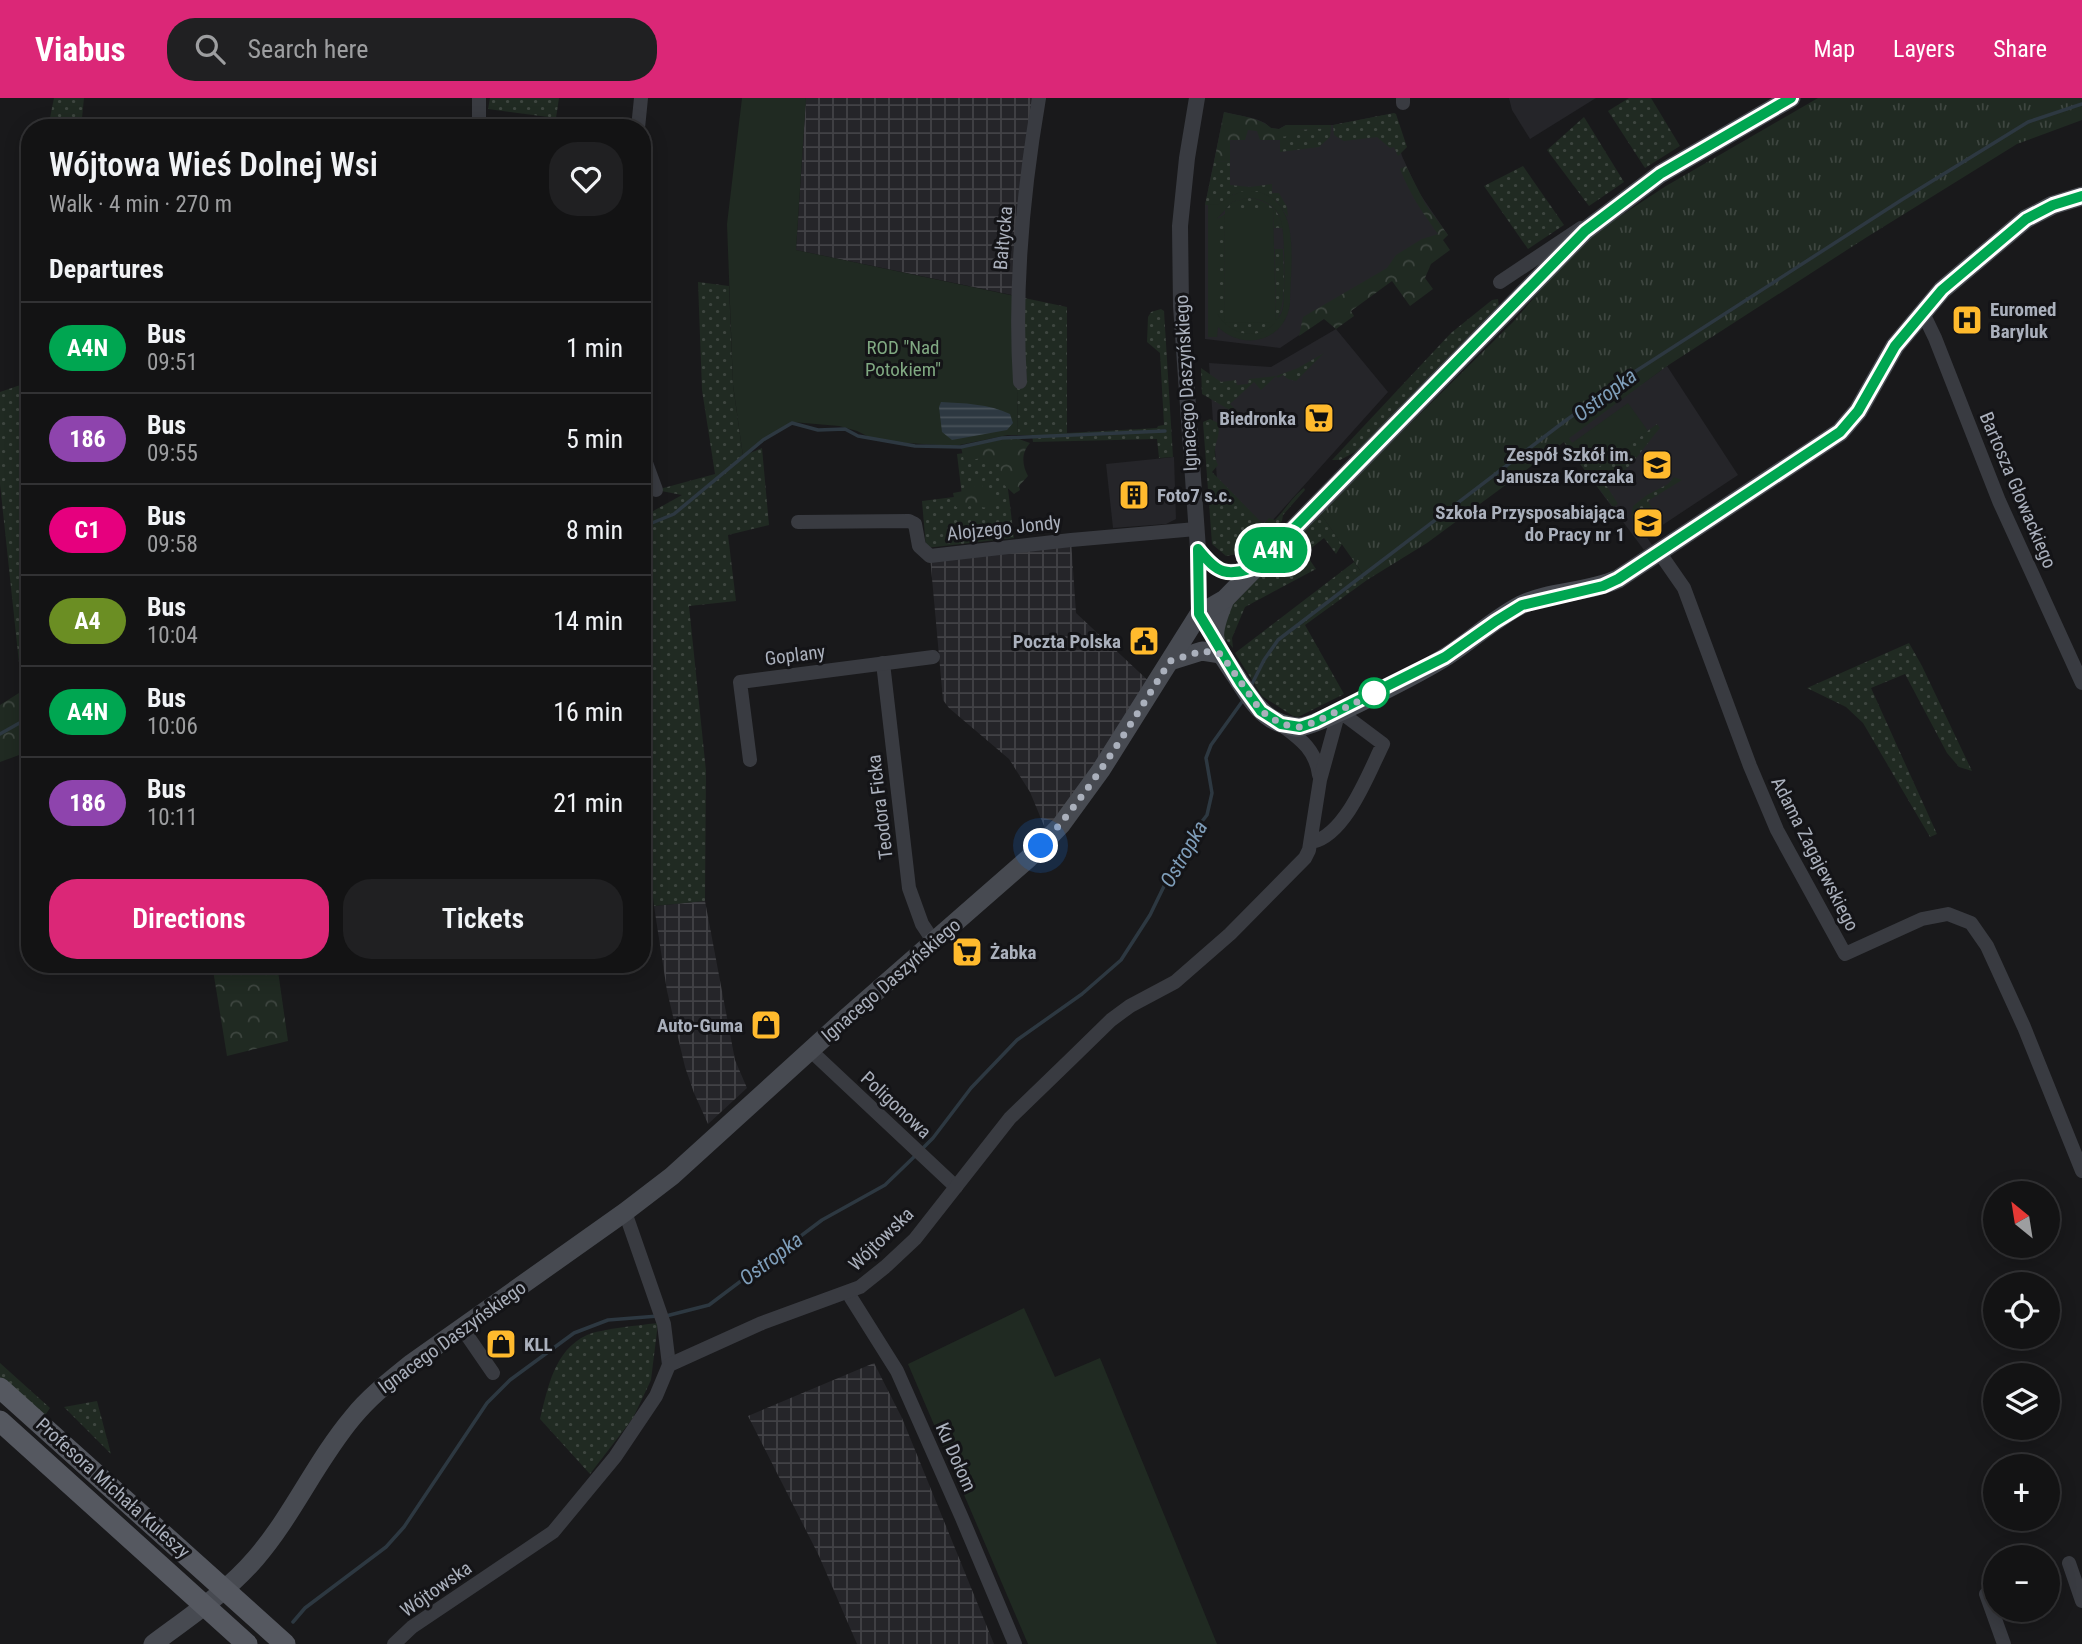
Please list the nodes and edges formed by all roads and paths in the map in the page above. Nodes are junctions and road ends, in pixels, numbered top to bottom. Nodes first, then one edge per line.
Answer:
1 (480, 98) edge
2 (641, 98) edge
3 (1039, 98) edge
4 (1198, 98) edge
5 (1791, 98) edge
6 (479, 119) edge
7 (639, 119) edge
8 (2082, 196) edge
9 (1604, 216) junction
10 (1500, 282) dead end
11 (1922, 311) junction
12 (1020, 382) dead end
13 (651, 476) edge
14 (656, 489) dead end
15 (798, 522) dead end
16 (1196, 529) junction
17 (1198, 549) junction
18 (1660, 552) junction
19 (1256, 567) junction
20 (1225, 599) junction
21 (1199, 614) junction
22 (1213, 634) junction
23 (1221, 654) junction
24 (933, 657) dead end
25 (2077, 660) edge
26 (1170, 661) junction
27 (883, 663) junction
28 (2082, 683) edge
29 (1339, 711) junction
30 (1281, 724) junction
31 (750, 760) dead end
32 (1320, 780) junction
33 (1312, 842) junction
34 (934, 942) junction
35 (811, 1051) junction
36 (2082, 1171) edge
37 (957, 1187) junction
38 (625, 1212) junction
39 (848, 1293) junction
40 (462, 1328) junction
41 (669, 1365) junction
42 (493, 1373) dead end
43 (0, 1388) edge
44 (0, 1421) edge
45 (2069, 1563) dead end
46 (225, 1589) junction
47 (2082, 1601) edge
48 (205, 1605) junction
49 (1996, 1622) edge
50 (153, 1644) edge
51 (247, 1644) edge
52 (285, 1644) edge
53 (394, 1644) edge
54 (1015, 1644) edge
55 (2004, 1644) edge

1 - 6 street
2 - 7 street
3 - 12 street, Bałtycka
4 - 16 street, Ignacego Daszyńskiego
5 - 9 main road
8 - 11 main road
9 - 10 street
9 - 19 main road
11 - 18 main road
11 - 25 street, Bartosza Głowackiego
13 - 14 street
15 - 16 street, Alojzego Jondy
16 - 17 street, Ignacego Daszyńskiego
17 - 19 street
17 - 21 street, Ignacego Daszyńskiego
18 - 29 main road
18 - 36 street, Adama Zagajewskiego
19 - 20 main road
20 - 21 main road
20 - 22 main road
21 - 22 street
21 - 26 main road, Ignacego Daszyńskiego
22 - 23 main road
23 - 26 main road
23 - 30 main road
24 - 27 street, Goplany
25 - 28 street, Bartosza Głowackiego
26 - 34 main road, Ignacego Daszyńskiego
27 - 31 street, Goplany
27 - 34 street, Teodora Ficka
29 - 30 main road
29 - 32 street, Wójtowska
29 - 33 street
30 - 32 street, Wójtowska
32 - 33 street, Wójtowska
33 - 37 street, Wójtowska
34 - 35 main road, Ignacego Daszyńskiego
35 - 37 street, Poligonowa
35 - 38 main road, Ignacego Daszyńskiego
37 - 39 street, Wójtowska
38 - 40 main road, Ignacego Daszyńskiego
38 - 41 street
39 - 41 street, Wójtowska
39 - 54 street, Ku Dołom
40 - 42 street
40 - 46 main road, Ignacego Daszyńskiego
41 - 53 street, Wójtowska
43 - 46 main road, Profesora Michała Kuleszy
44 - 48 main road, Profesora Michała Kuleszy
45 - 47 street
46 - 48 main road, Ignacego Daszyńskiego
46 - 52 main road, Profesora Michała Kuleszy
48 - 50 main road, Ignacego Daszyńskiego
48 - 51 main road, Profesora Michała Kuleszy
49 - 55 street

